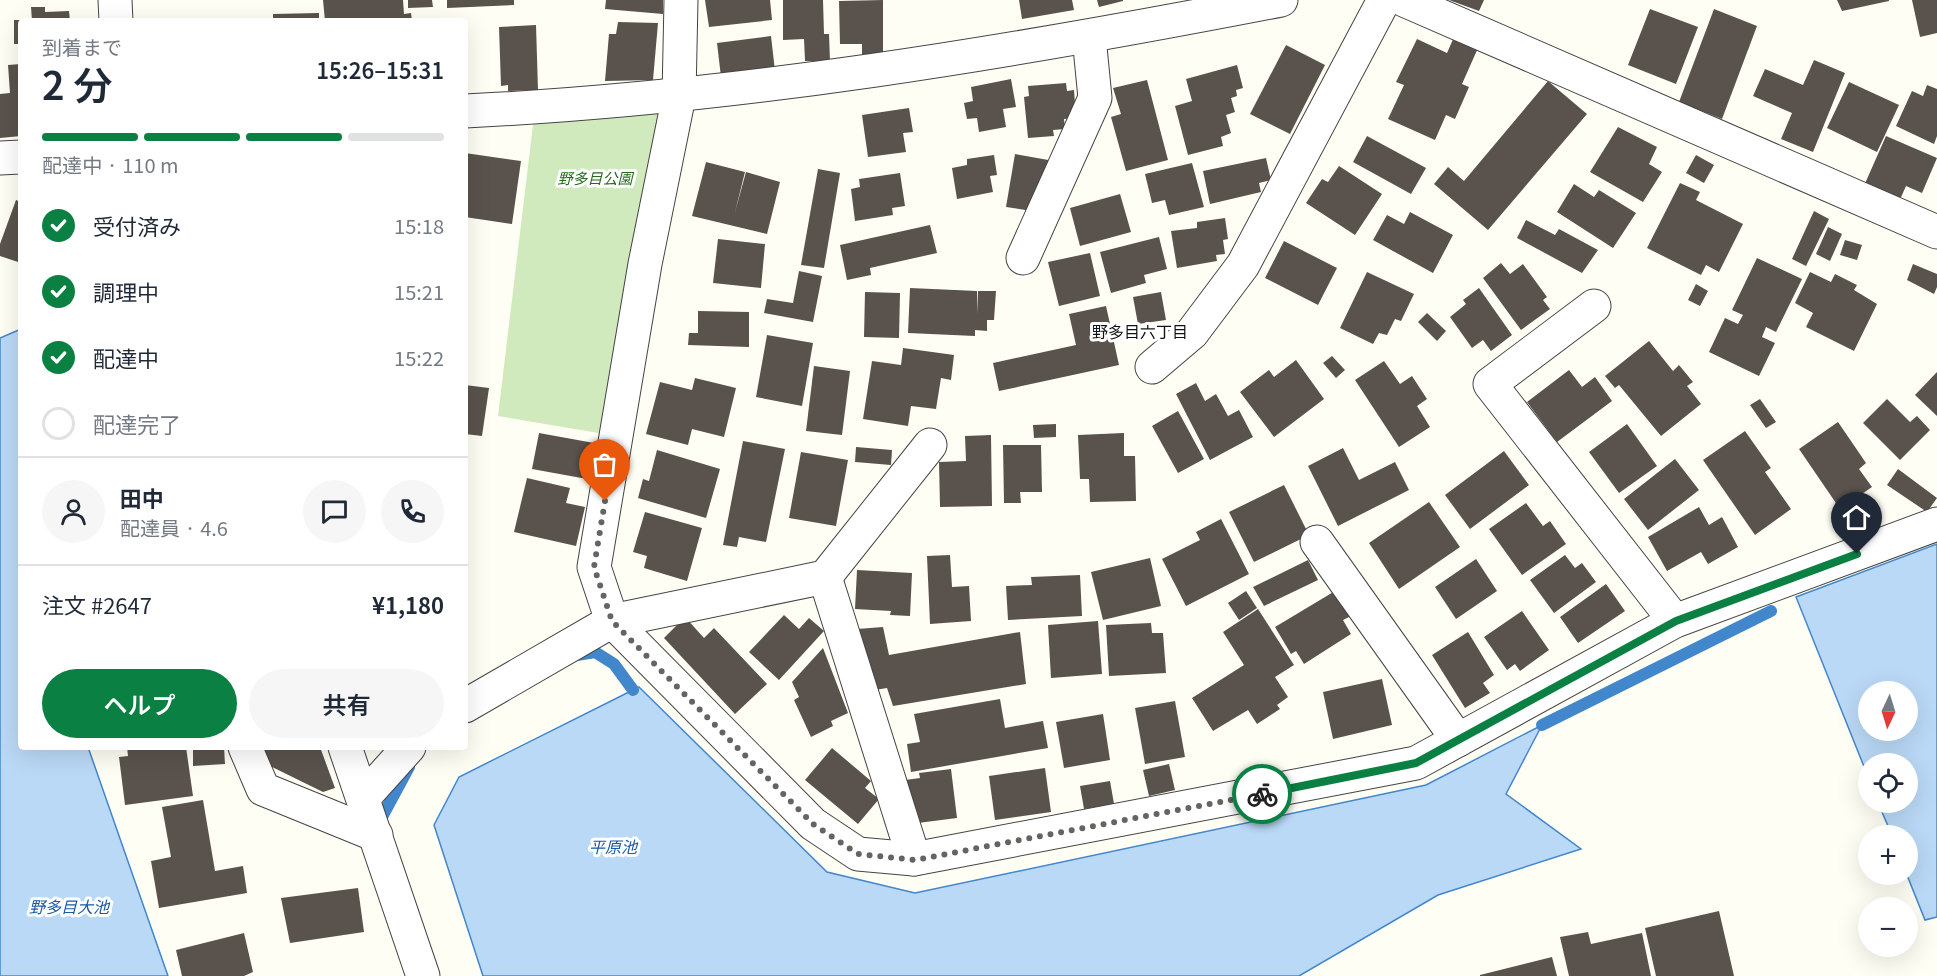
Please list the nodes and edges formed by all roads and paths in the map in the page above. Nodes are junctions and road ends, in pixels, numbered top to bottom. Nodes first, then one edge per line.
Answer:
1 (115, 0) edge
2 (681, 0) edge
3 (1281, 0) edge
4 (1384, 0) edge
5 (1404, 0) edge
6 (116, 18) edge
7 (1089, 37) junction
8 (679, 96) junction
9 (468, 111) edge
10 (18, 157) edge
11 (0, 158) edge
12 (1937, 232) edge
13 (1023, 258) dead end
14 (1594, 306) dead end
15 (1152, 368) dead end
16 (930, 445) dead end
17 (1937, 524) edge
18 (1317, 542) dead end
19 (825, 577) junction
20 (612, 621) junction
21 (1676, 621) junction
22 (468, 704) edge
23 (1458, 740) junction
24 (246, 750) edge
25 (346, 750) edge
26 (406, 750) edge
27 (364, 797) junction
28 (376, 835) junction
29 (915, 860) junction
30 (423, 976) edge

1 - 6 street
2 - 8 street
3 - 7 street
4 - 15 street
5 - 12 street
7 - 8 street
7 - 13 street
8 - 9 street
8 - 20 street
10 - 11 street
14 - 21 street
16 - 19 street
17 - 21 street
18 - 23 street
19 - 20 street
19 - 29 street
20 - 22 street
20 - 29 street
21 - 23 street
23 - 29 street
24 - 28 street
25 - 27 street
26 - 27 street
27 - 28 street
28 - 30 street

